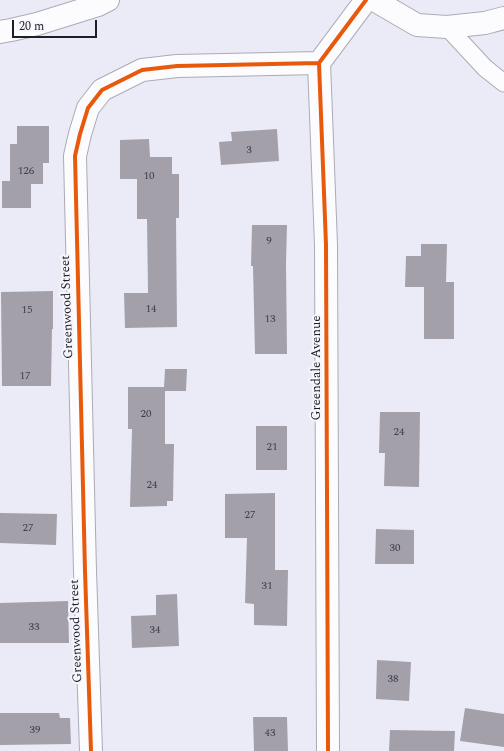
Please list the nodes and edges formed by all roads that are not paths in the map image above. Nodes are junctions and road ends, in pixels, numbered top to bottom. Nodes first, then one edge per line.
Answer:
1 (108, 0) edge
2 (366, 0) edge
3 (374, 0) edge
4 (504, 18) edge
5 (447, 27) junction
6 (0, 32) edge
7 (319, 63) junction
8 (504, 83) edge
9 (91, 751) edge
10 (328, 751) edge

1 - 6 street
2 - 7 street
3 - 5 street
4 - 5 street
5 - 8 lane
7 - 9 street, Greenwood Street
7 - 10 street, Greendale Avenue

